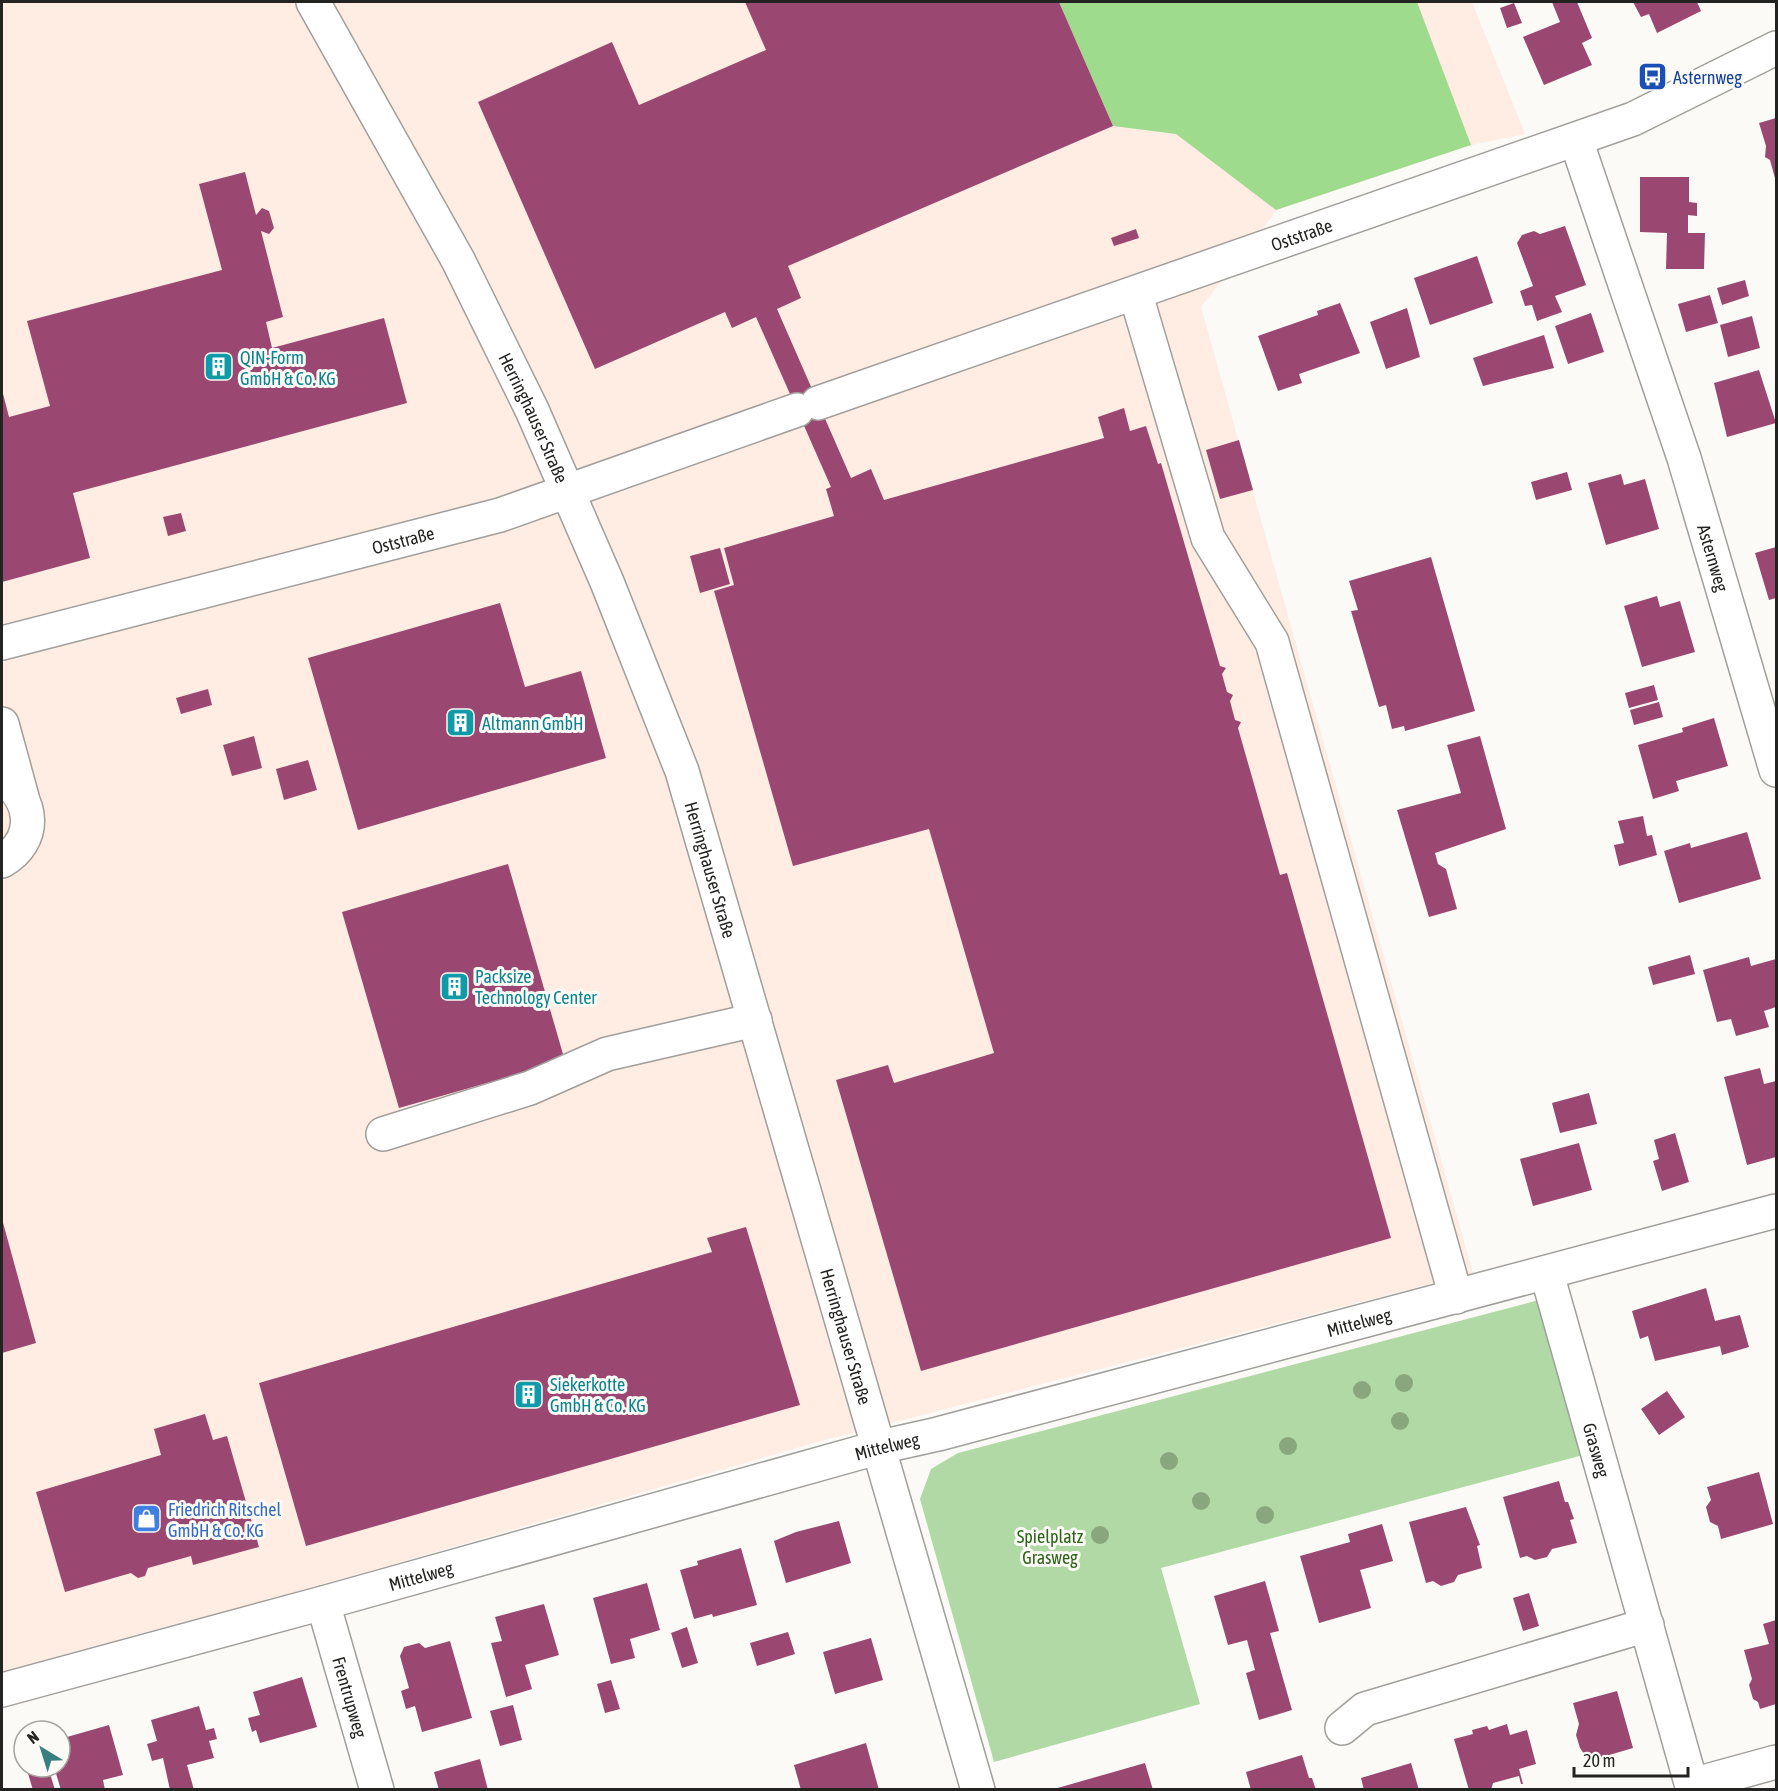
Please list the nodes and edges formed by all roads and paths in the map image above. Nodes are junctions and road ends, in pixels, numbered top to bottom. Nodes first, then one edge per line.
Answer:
1 (313, 2) edge
2 (1776, 48) edge
3 (1576, 140) junction
4 (1136, 295) junction
5 (568, 491) junction
6 (2, 643) edge
7 (2, 724) edge
8 (1776, 770) edge
9 (12, 787) edge
10 (2, 861) edge
11 (754, 1020) junction
12 (383, 1134) dead end
13 (1776, 1211) edge
14 (1547, 1274) junction
15 (1456, 1297) junction
16 (880, 1447) junction
17 (322, 1603) junction
18 (1647, 1625) junction
19 (2, 1690) edge
20 (1342, 1728) dead end
21 (1776, 1762) edge
22 (1693, 1787) edge
23 (377, 1790) edge
24 (978, 1790) edge

1 - 5 street, Herringhauser Straße
2 - 3 street, Oststraße
3 - 4 street, Oststraße
3 - 8 street, Asternweg
4 - 5 street, Oststraße
4 - 15 street
5 - 6 street, Oststraße
5 - 11 street, Herringhauser Straße
7 - 9 street
9 - 10 street
11 - 12 street
11 - 16 street, Herringhauser Straße
13 - 14 street, Mittelweg
14 - 15 street, Mittelweg
14 - 18 street, Grasweg
15 - 16 street, Mittelweg
16 - 17 street, Mittelweg
16 - 24 street, Herringhauser Straße
17 - 19 street, Mittelweg
17 - 23 street, Frentrupweg
18 - 20 street
18 - 22 street, Grasweg
21 - 22 street, Grasweg

